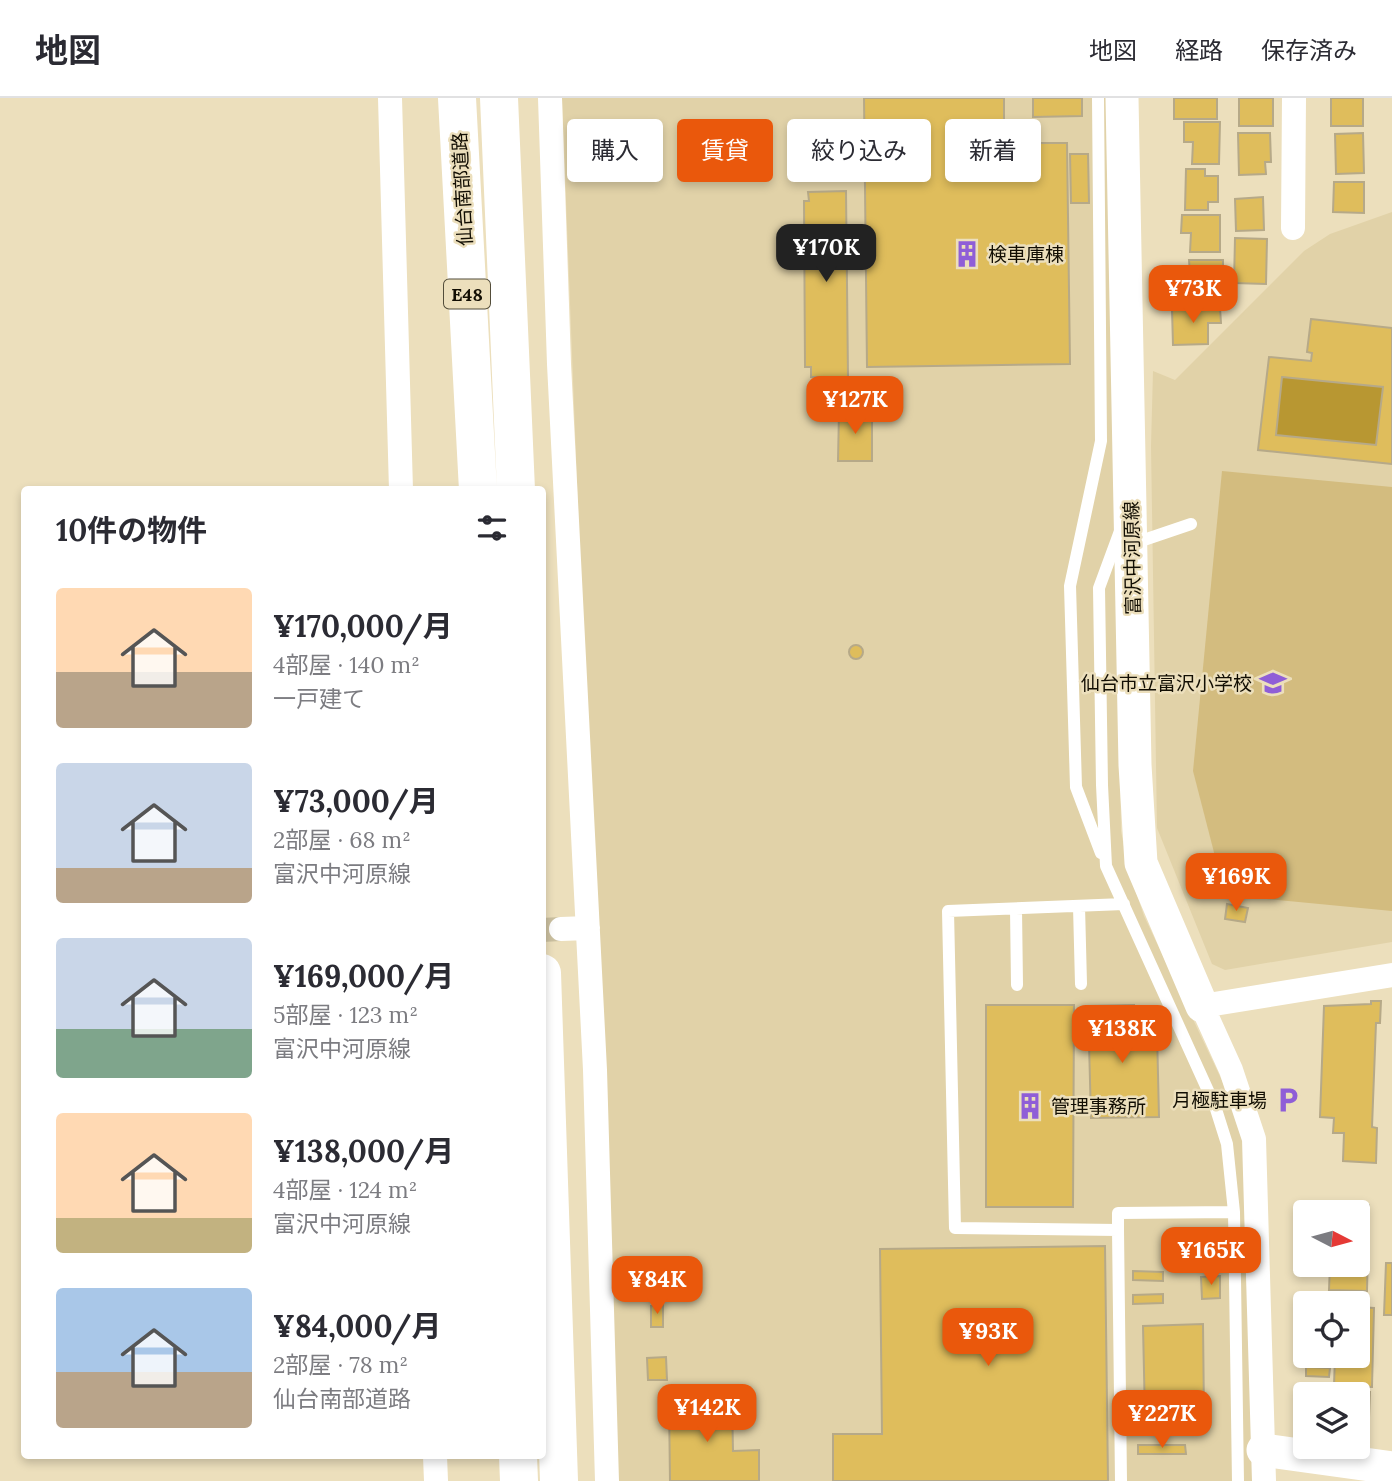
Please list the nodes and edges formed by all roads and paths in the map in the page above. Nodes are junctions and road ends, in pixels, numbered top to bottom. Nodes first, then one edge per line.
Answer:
1 (390, 98) edge
2 (457, 98) edge
3 (499, 98) edge
4 (550, 98) edge
5 (1098, 98) edge
6 (1122, 98) edge
7 (1293, 98) edge
8 (1293, 228) dead end
9 (401, 486) edge
10 (478, 486) edge
11 (516, 486) edge
12 (1131, 500) junction
13 (1191, 524) dead end
14 (1132, 544) junction
15 (1106, 866) junction
16 (1124, 904) junction
17 (1079, 906) junction
18 (1016, 909) junction
19 (588, 928) junction
20 (561, 929) tunnel mouth
21 (1392, 975) edge
22 (1081, 984) dead end
23 (1017, 985) dead end
24 (1202, 1006) junction
25 (546, 1093) edge
26 (1234, 1212) junction
27 (1118, 1230) junction
28 (435, 1459) edge
29 (518, 1459) edge
30 (1264, 1465) edge
31 (1392, 1468) edge
32 (436, 1481) edge
33 (519, 1481) edge
34 (559, 1481) edge
35 (607, 1481) edge
36 (1121, 1481) edge
37 (1238, 1481) edge

1 - 9 street
2 - 10 highway, 仙台南部道路 / E48
3 - 11 highway, 仙台南部道路 / E48
4 - 19 street
5 - 15 lane
6 - 12 street, 富沢中河原線
7 - 8 street
12 - 14 street, 富沢中河原線
12 - 15 lane
13 - 14 lane
14 - 24 street, 富沢中河原線
15 - 16 lane
16 - 17 lane
16 - 26 lane
17 - 18 lane
17 - 22 lane
18 - 23 lane
18 - 27 lane
19 - 20 street
19 - 35 street
21 - 24 street
24 - 30 street
25 - 34 highway
26 - 27 lane
26 - 37 lane
27 - 36 lane
28 - 32 street
29 - 33 highway
30 - 31 street

